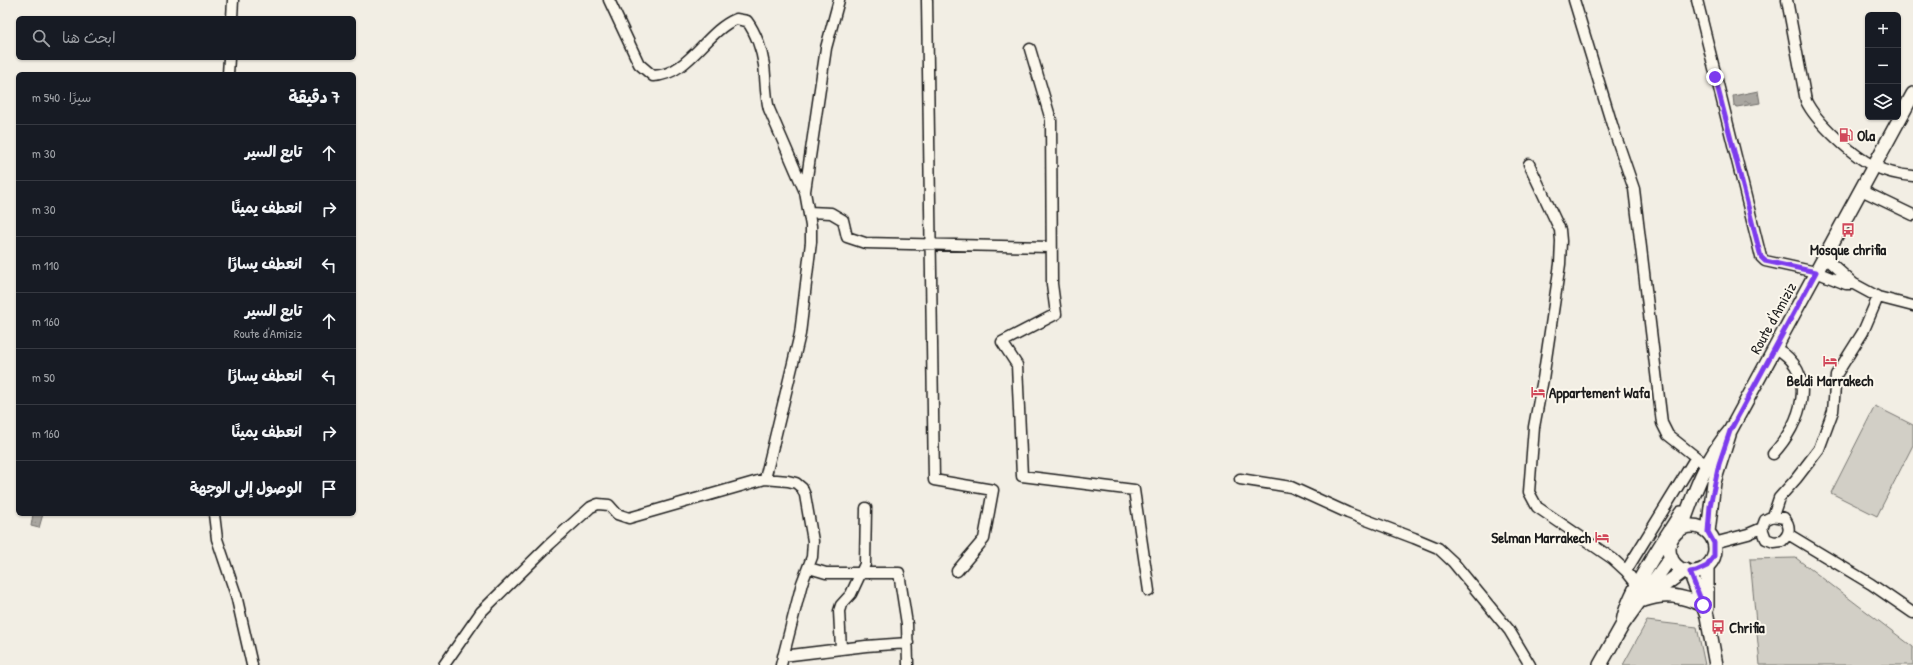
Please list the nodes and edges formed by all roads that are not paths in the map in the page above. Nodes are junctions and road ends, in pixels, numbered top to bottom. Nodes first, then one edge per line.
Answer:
1 (233, 0) edge
2 (609, 0) edge
3 (839, 0) edge
4 (927, 0) edge
5 (1574, 0) edge
6 (1697, 0) edge
7 (1786, 0) edge
8 (232, 16) edge
9 (1030, 49) dead end
10 (229, 60) edge
11 (228, 72) edge
12 (1913, 94) edge
13 (1530, 164) dead end
14 (1874, 166) junction
15 (1913, 176) edge
16 (1861, 190) junction
17 (805, 192) junction
18 (809, 212) junction
19 (1913, 215) edge
20 (930, 244) junction
21 (1051, 247) junction
22 (1824, 257) junction
23 (1816, 272) junction
24 (1854, 284) junction
25 (1878, 297) junction
26 (1913, 306) edge
27 (1775, 348) junction
28 (1730, 431) junction
29 (1773, 454) dead end
30 (1701, 461) junction
31 (765, 479) junction
32 (1240, 479) dead end
33 (1698, 485) junction
34 (866, 508) dead end
35 (214, 516) edge
36 (1773, 516) junction
37 (1682, 529) junction
38 (1763, 531) junction
39 (1788, 534) junction
40 (1711, 538) junction
41 (1671, 557) junction
42 (1707, 566) junction
43 (809, 568) junction
44 (958, 571) dead end
45 (1626, 571) junction
46 (1687, 571) junction
47 (862, 572) junction
48 (1637, 585) junction
49 (1149, 591) dead end
50 (1640, 603) junction
51 (1705, 610) junction
52 (1913, 613) edge
53 (1623, 624) junction
54 (908, 643) junction
55 (842, 649) junction
56 (782, 660) edge
57 (252, 665) edge
58 (444, 665) edge
59 (908, 665) edge
60 (1530, 665) edge
61 (1600, 665) edge
62 (1716, 665) edge

1 - 8 street
2 - 17 street
3 - 17 street
4 - 20 street
5 - 30 street
6 - 23 street
7 - 14 street
9 - 21 street
10 - 11 street
12 - 14 main road, Route d'Amiziz
13 - 45 street
14 - 15 street
14 - 16 main road, Route d'Amiziz
16 - 19 street
16 - 22 main road, Route d'Amiziz
17 - 18 street
18 - 20 street
18 - 31 street
20 - 21 street
20 - 44 street
21 - 49 street
22 - 23 main road, Route d'Amiziz
22 - 24 street
23 - 24 street
23 - 27 main road, Route d'Amiziz
24 - 25 street
25 - 26 street
25 - 36 street
27 - 28 main road, Route d'Amiziz
27 - 29 street
28 - 30 main road
28 - 40 main road
30 - 33 main road
30 - 45 street
31 - 43 street
31 - 58 street
32 - 60 street
33 - 37 main road
33 - 48 main road
34 - 47 street
35 - 57 street
36 - 38 street
36 - 39 street
37 - 40 main road
37 - 41 main road
38 - 39 street
38 - 40 street
39 - 52 street
40 - 42 main road
41 - 46 main road
41 - 50 main road
42 - 46 main road
42 - 51 main road
43 - 47 street
43 - 56 street
45 - 48 street
46 - 50 main road
46 - 51 main road
47 - 54 street
47 - 55 street
48 - 53 main road
50 - 51 main road
50 - 53 main road
51 - 62 main road
53 - 61 main road
54 - 55 street
54 - 59 street
55 - 56 street

